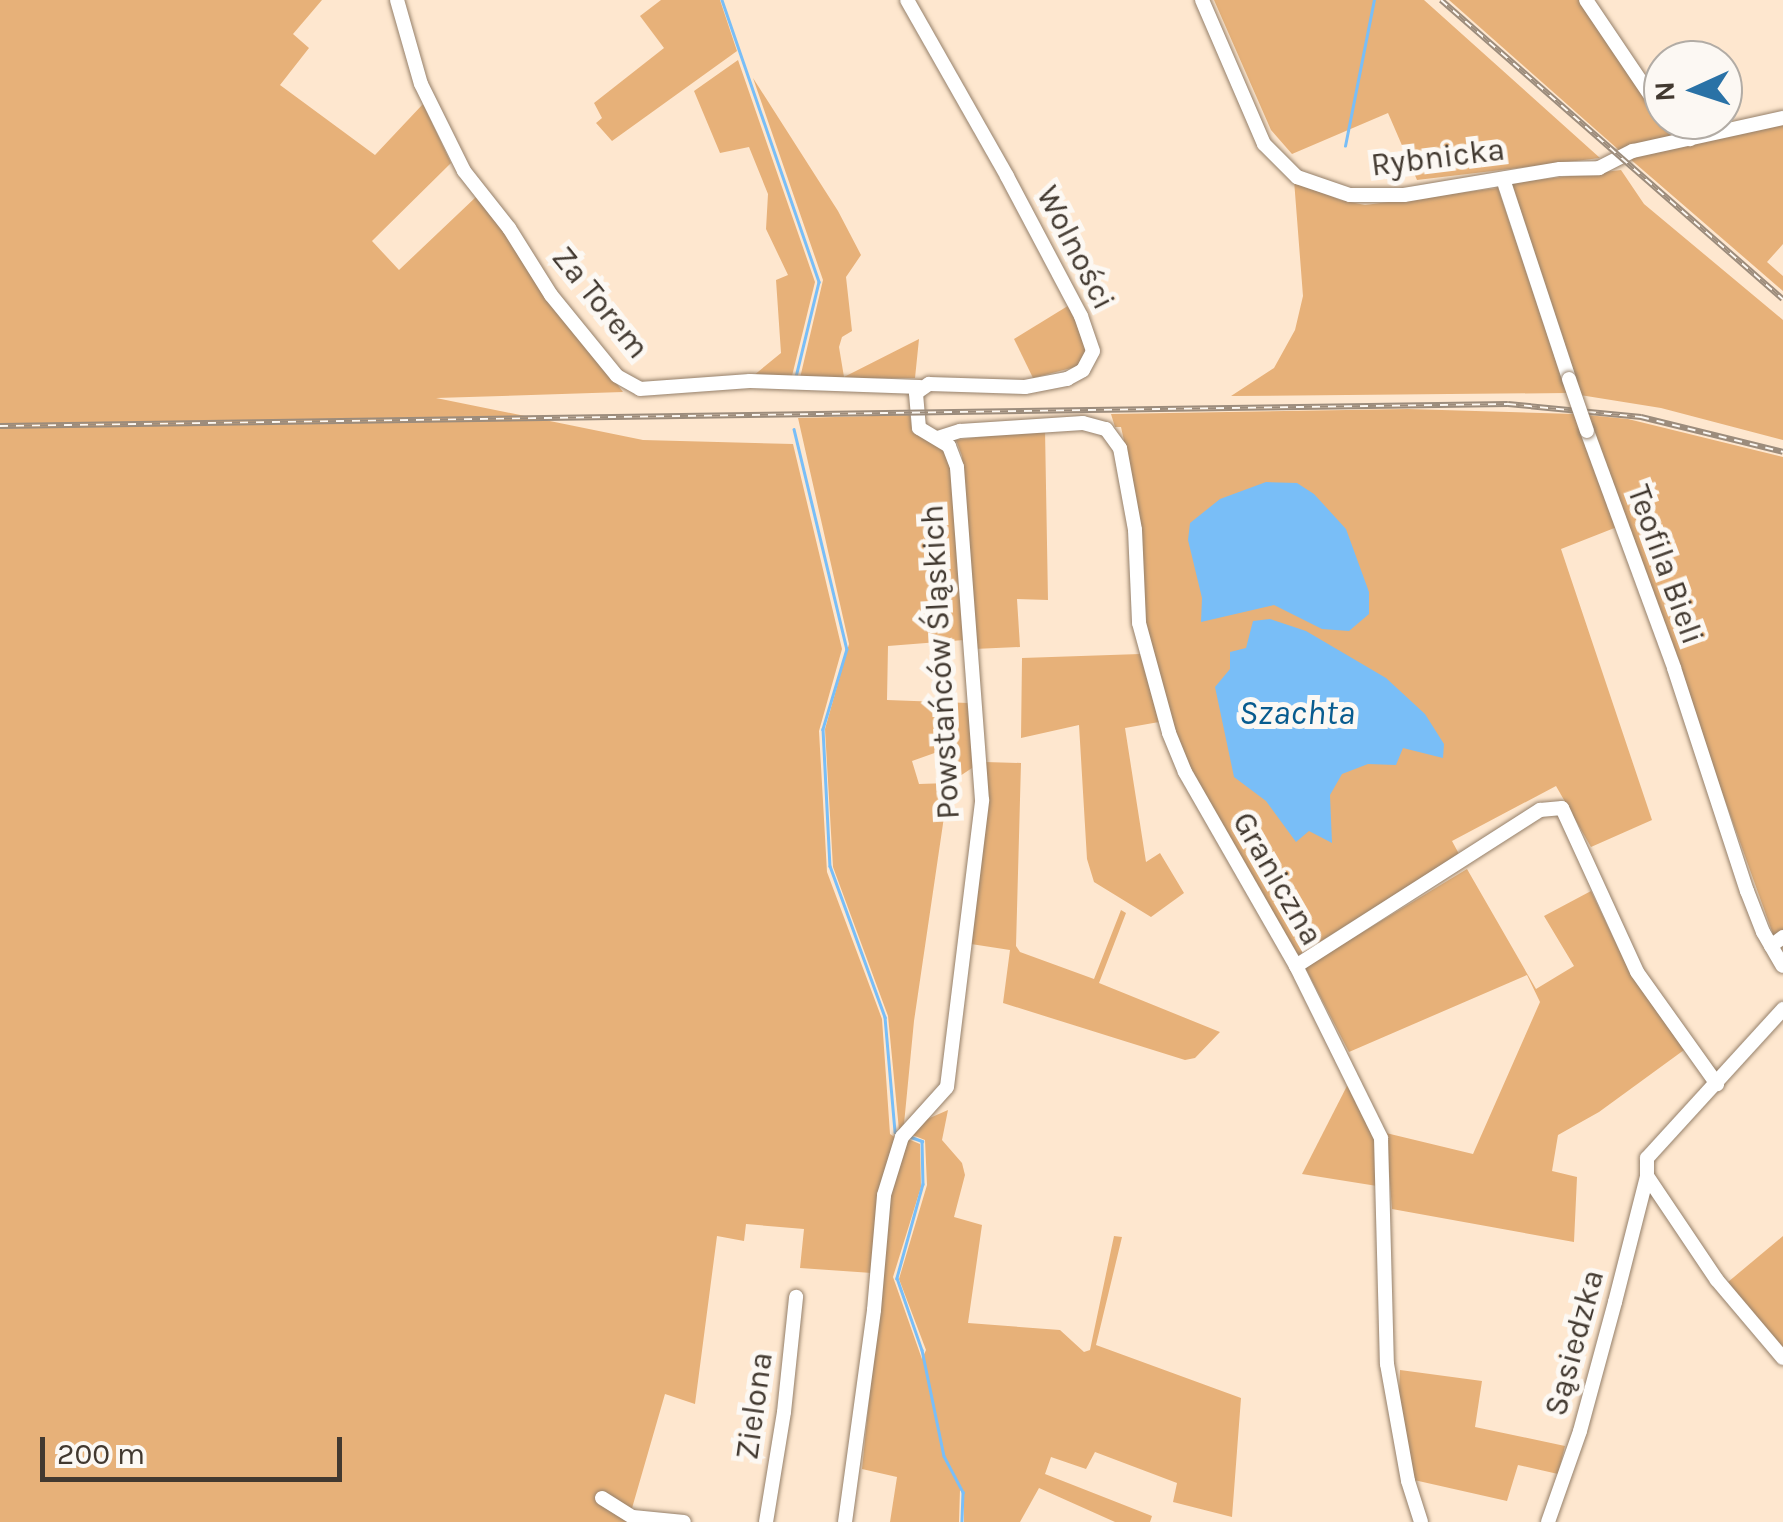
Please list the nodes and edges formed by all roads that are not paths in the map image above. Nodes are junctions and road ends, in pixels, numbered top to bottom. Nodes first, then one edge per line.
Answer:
1 (397, 0) edge
2 (907, 0) edge
3 (1202, 0) edge
4 (1586, 0) edge
5 (1643, 84) edge
6 (1783, 118) edge
7 (1743, 127) edge
8 (1681, 140) edge
9 (1504, 179) junction
10 (918, 390) junction
11 (938, 438) junction
12 (1780, 953) edge
13 (1296, 966) junction
14 (1783, 1009) edge
15 (1718, 1084) junction
16 (1646, 1176) junction
17 (796, 1297) dead end
18 (1783, 1358) edge
19 (602, 1498) dead end
20 (684, 1522) edge
21 (766, 1522) edge
22 (844, 1522) edge
23 (1421, 1522) edge
24 (1548, 1522) edge

1 - 10 street, Za Torem
2 - 10 street, Wolności
3 - 9 street, Rybnicka
4 - 5 street
6 - 7 street, Rybnicka
8 - 9 street, Rybnicka
9 - 12 street, Teofila Bieli, bridge
10 - 11 street, Powstańców Śląskich
11 - 13 street, Graniczna
11 - 22 street, Powstańców Śląskich
13 - 15 street
13 - 23 street, Graniczna
14 - 15 street, Sąsiedzka
15 - 16 street, Sąsiedzka
16 - 18 street
16 - 24 street, Sąsiedzka
17 - 21 street, Zielona
19 - 20 street

